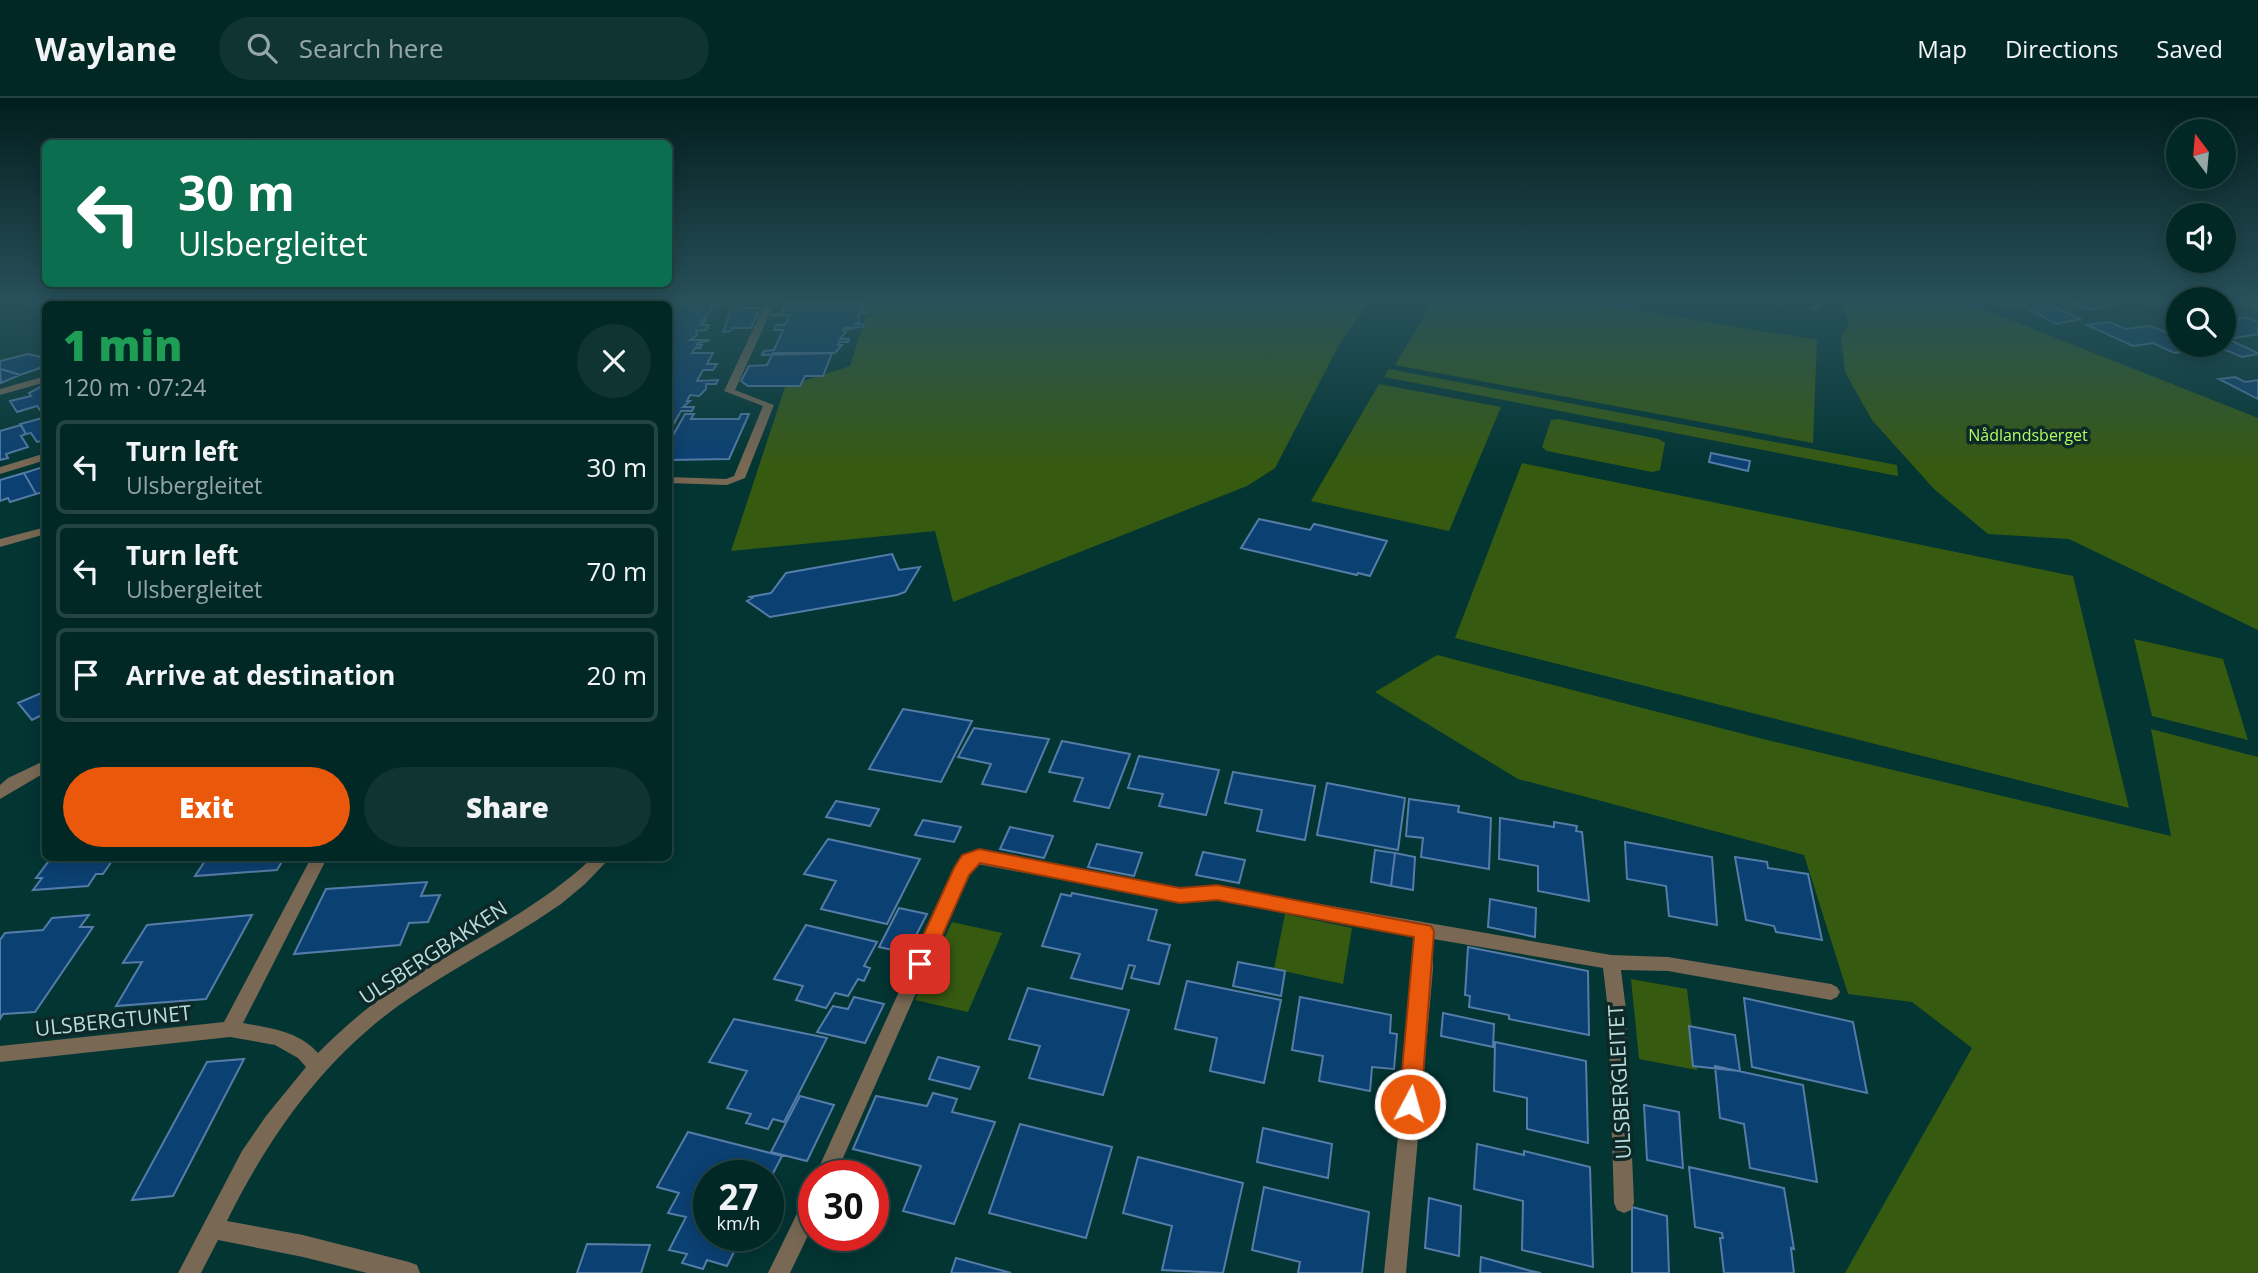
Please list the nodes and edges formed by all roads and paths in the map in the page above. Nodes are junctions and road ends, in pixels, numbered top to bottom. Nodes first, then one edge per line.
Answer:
1 (745, 357) edge
2 (42, 380) edge
3 (0, 392) edge
4 (42, 457) edge
5 (0, 471) edge
6 (672, 480) edge
7 (42, 531) edge
8 (0, 543) edge
9 (42, 767) edge
10 (0, 793) edge
11 (317, 861) edge
12 (599, 861) edge
13 (1424, 931) junction
14 (1611, 962) junction
15 (1831, 992) dead end
16 (230, 1029) junction
17 (0, 1054) edge
18 (317, 1066) junction
19 (832, 1160) edge
20 (1624, 1202) dead end
21 (214, 1229) junction
22 (798, 1233) edge
23 (189, 1273) edge
24 (409, 1273) edge
25 (779, 1273) edge
26 (1395, 1273) edge

1 - 6 street
2 - 3 street
4 - 5 street
7 - 8 street
9 - 10 street
11 - 16 street
12 - 18 street, ULSBERGBAKKEN
13 - 14 street
13 - 19 street
13 - 26 street
14 - 15 street
14 - 20 street, ULSBERGLEITET
16 - 17 street, ULSBERGTUNET
16 - 18 street, ULSBERGTUNET
18 - 21 street, ULSBERGBAKKEN
21 - 23 street, ULSBERGBAKKEN
21 - 24 street
22 - 25 street

